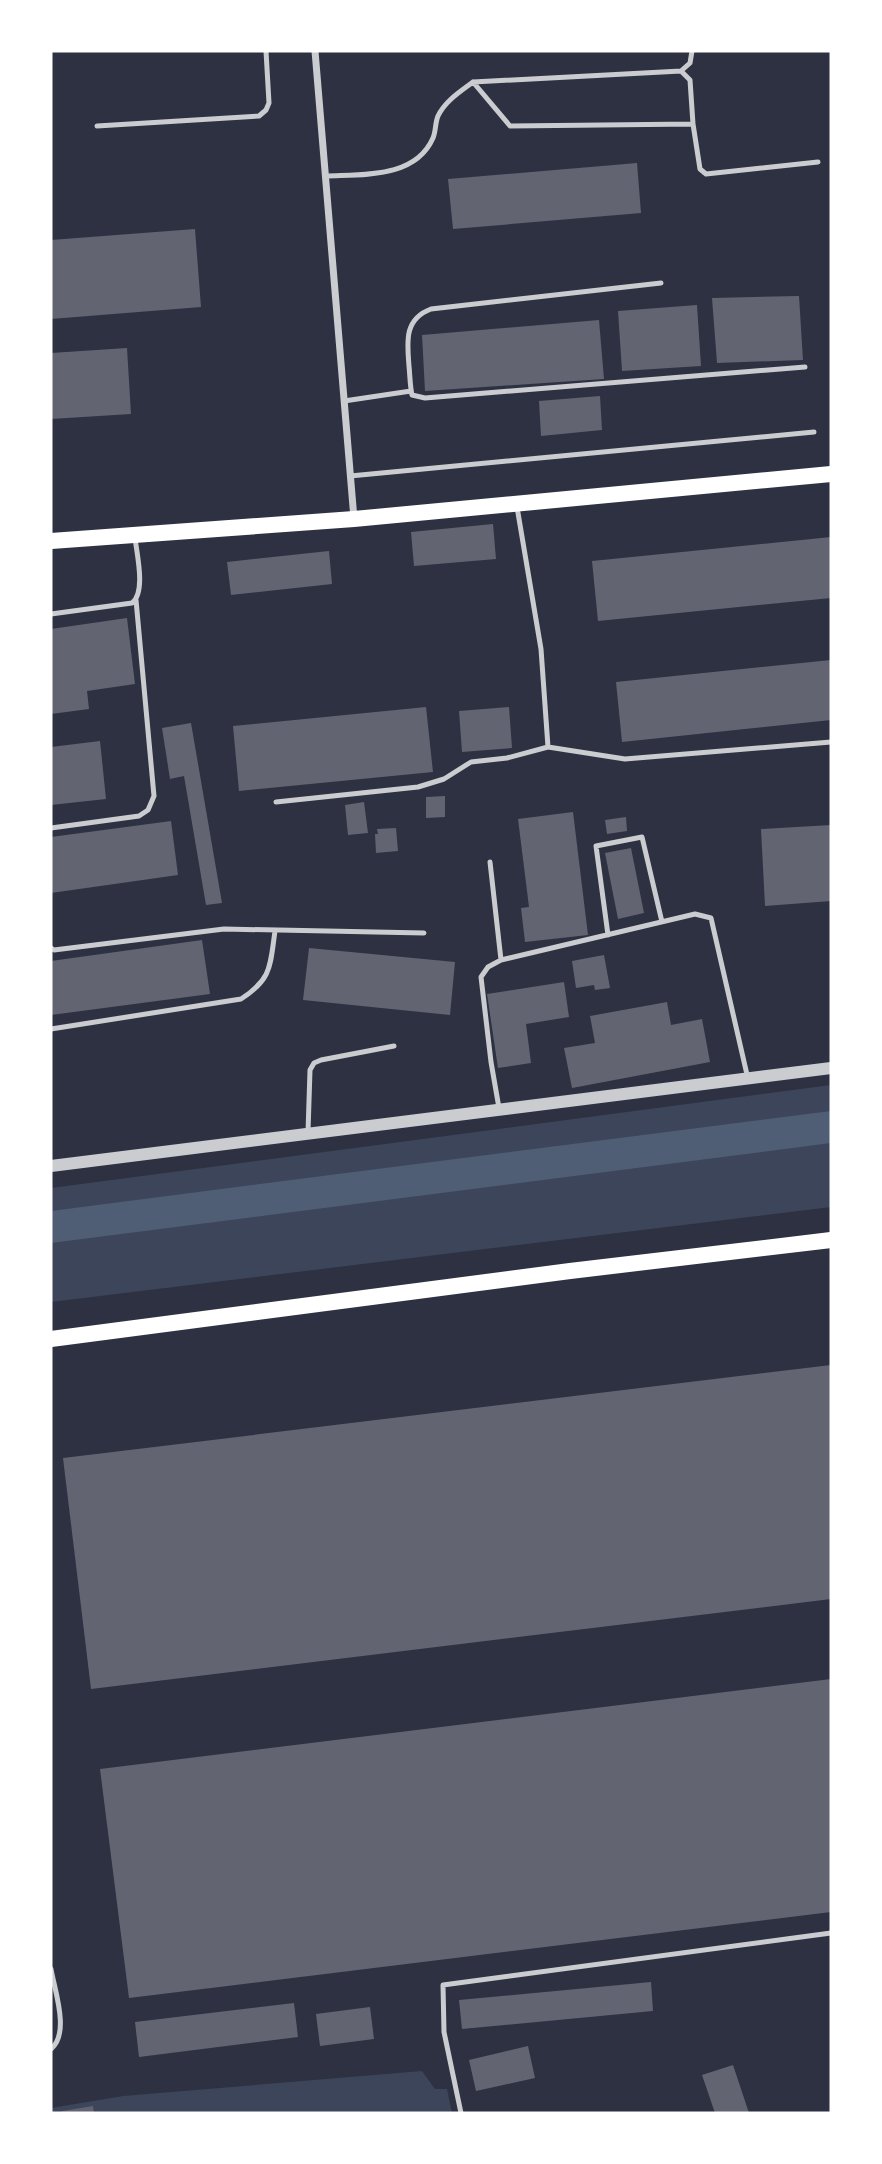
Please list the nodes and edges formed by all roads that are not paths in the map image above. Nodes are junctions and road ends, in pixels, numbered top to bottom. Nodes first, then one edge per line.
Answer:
1 (267, 51) edge
2 (315, 51) edge
3 (692, 51) edge
4 (681, 71) junction
5 (473, 82) junction
6 (693, 124) junction
7 (97, 126) dead end
8 (818, 162) dead end
9 (326, 176) junction
10 (662, 283) dead end
11 (805, 367) dead end
12 (411, 391) junction
13 (344, 401) junction
14 (814, 432) dead end
15 (831, 474) edge
16 (351, 476) junction
17 (517, 504) junction
18 (354, 519) junction
19 (135, 535) junction
20 (51, 541) edge
21 (136, 600) junction
22 (51, 614) edge
23 (831, 742) edge
24 (548, 747) junction
25 (276, 802) dead end
26 (51, 828) edge
27 (490, 862) dead end
28 (663, 922) junction
29 (275, 931) junction
30 (425, 933) dead end
31 (608, 935) junction
32 (51, 948) edge
33 (501, 960) junction
34 (51, 1029) edge
35 (394, 1046) dead end
36 (831, 1068) edge
37 (748, 1079) junction
38 (499, 1111) junction
39 (308, 1135) junction
40 (51, 1166) edge
41 (831, 1240) edge
42 (51, 1339) edge
43 (831, 1933) edge
44 (51, 1969) edge
45 (51, 2049) edge
46 (461, 2113) edge

1 - 7 lane
2 - 9 street
3 - 4 lane
4 - 5 lane
4 - 6 lane
5 - 6 lane
5 - 9 lane
6 - 8 lane
9 - 13 street
10 - 12 lane
11 - 12 lane
12 - 13 lane
13 - 16 street
14 - 16 lane
15 - 17 main road
16 - 18 street
17 - 18 main road
17 - 24 lane
18 - 19 main road
19 - 20 main road
19 - 21 lane
21 - 22 lane
21 - 26 lane
23 - 24 lane
24 - 25 lane
27 - 33 lane
28 - 31 lane
28 - 31 lane
28 - 37 lane
29 - 30 lane
29 - 32 lane
29 - 34 lane
31 - 33 lane
33 - 38 lane
35 - 39 lane
36 - 37 street
37 - 38 street
38 - 39 street
39 - 40 street
41 - 42 main road
43 - 46 lane
44 - 45 lane

